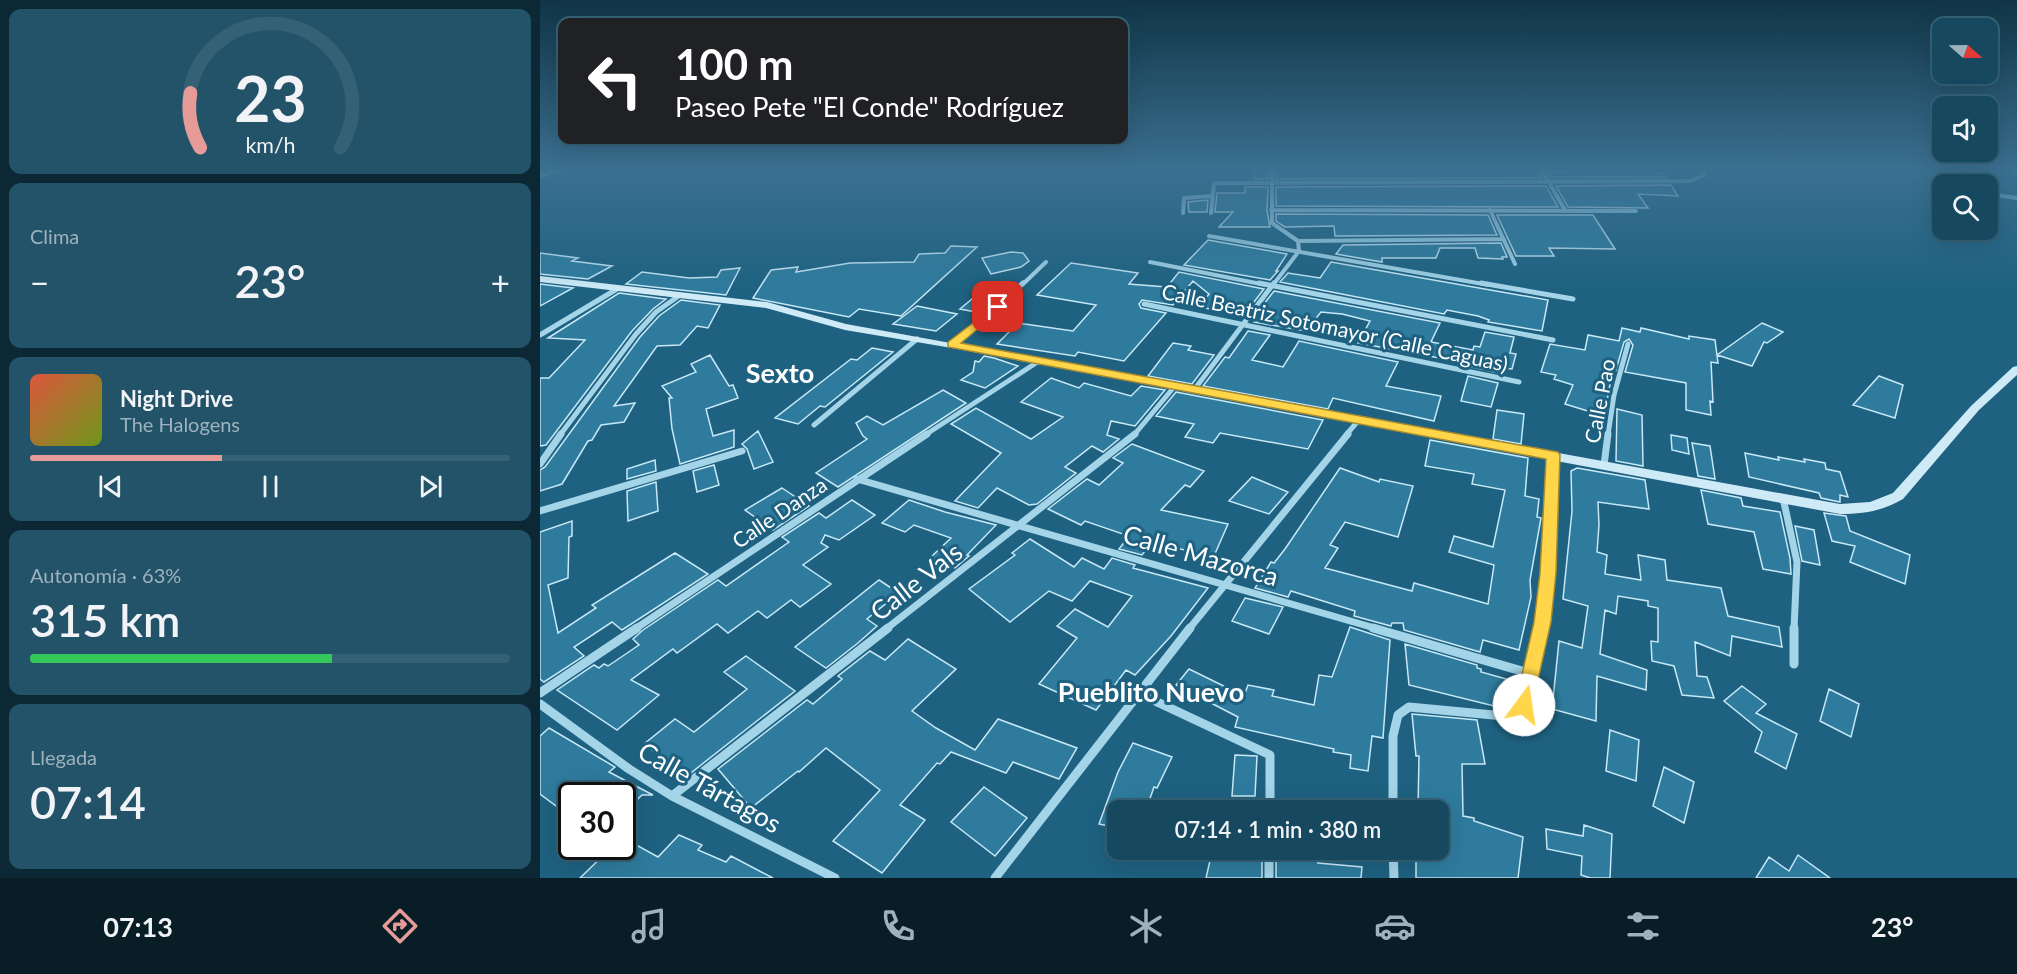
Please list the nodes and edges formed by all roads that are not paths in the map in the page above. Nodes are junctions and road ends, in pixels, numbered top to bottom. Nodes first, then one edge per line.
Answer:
1 (1183, 208) edge
2 (1211, 208) edge
3 (1271, 210) joint
4 (1490, 210) junction
5 (1565, 210) joint
6 (1636, 211) dead end
7 (1183, 213) dead end
8 (1211, 213) dead end
9 (1209, 236) dead end
10 (1504, 239) junction
11 (1298, 241) junction
12 (1299, 252) junction
13 (1046, 262) dead end
14 (1150, 262) dead end
15 (1515, 264) dead end
16 (540, 279) edge
17 (1272, 285) junction
18 (617, 289) junction
19 (682, 294) junction
20 (1573, 299) dead end
21 (1144, 304) dead end
22 (1242, 324) junction
23 (540, 335) edge
24 (917, 339) junction
25 (1553, 340) dead end
26 (1628, 344) dead end
27 (952, 345) junction
28 (1039, 362) junction
29 (2017, 369) edge
30 (1519, 382) dead end
31 (1174, 387) junction
32 (1194, 390) junction
33 (1358, 421) junction
34 (814, 425) dead end
35 (742, 451) dead end
36 (1553, 455) junction
37 (540, 464) edge
38 (1604, 465) junction
39 (857, 479) junction
40 (1783, 498) junction
41 (540, 511) edge
42 (1023, 525) junction
43 (1224, 585) junction
44 (1794, 664) dead end
45 (1532, 674) junction
46 (540, 693) edge
47 (1138, 693) junction
48 (540, 704) edge
49 (672, 796) junction
50 (1270, 800) edge
51 (1393, 800) edge
52 (1269, 860) edge
53 (1394, 860) edge
54 (835, 878) edge
55 (995, 878) edge
56 (1269, 878) edge
57 (1394, 878) edge

1 - 7 street
2 - 8 street
3 - 4 street
3 - 11 street
4 - 5 street
4 - 10 street
5 - 6 street
9 - 12 street
10 - 11 street
10 - 15 street
11 - 12 street
12 - 17 street
12 - 20 street
13 - 27 street
14 - 17 street
16 - 18 street
17 - 22 street
17 - 25 street
18 - 19 street
18 - 23 street
19 - 24 street
19 - 37 street
21 - 22 street, Calle Beatriz Sotomayor (Calle Caguas)
22 - 30 street, Calle Beatriz Sotomayor (Calle Caguas)
22 - 32 street
24 - 27 street
24 - 34 street
26 - 38 street, Calle Pao
27 - 28 street
28 - 31 street
28 - 39 street, Calle Danza
29 - 40 street
31 - 32 street
31 - 42 street, Calle Vals
32 - 33 street
33 - 36 street
33 - 43 street
35 - 41 street
36 - 38 street
36 - 45 street
38 - 40 street
39 - 42 street, Calle Mazorca
39 - 46 street, Calle Danza
40 - 44 street
42 - 43 street, Calle Mazorca
42 - 49 street, Calle Vals
43 - 45 street, Calle Mazorca
43 - 47 street
45 - 51 street
47 - 50 street
47 - 55 street
48 - 49 street, Calle Tártagos
49 - 54 street, Calle Tártagos
52 - 56 street
53 - 57 street

